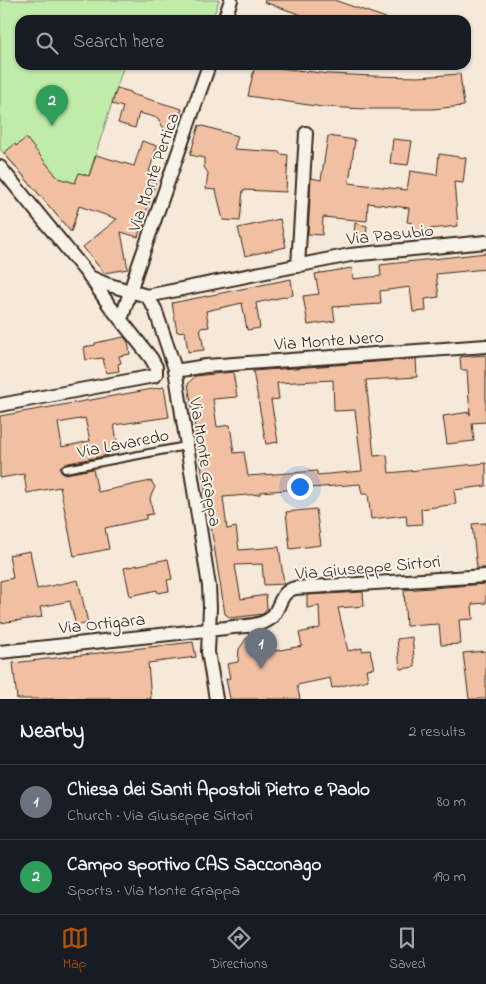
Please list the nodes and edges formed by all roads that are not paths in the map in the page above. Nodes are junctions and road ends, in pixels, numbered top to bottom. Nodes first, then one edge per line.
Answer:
1 (231, 0) edge
2 (226, 15) edge
3 (207, 70) edge
4 (306, 133) dead end
5 (0, 167) edge
6 (486, 242) edge
7 (298, 266) junction
8 (90, 277) junction
9 (131, 291) junction
10 (147, 296) junction
11 (120, 319) junction
12 (162, 332) junction
13 (486, 346) edge
14 (143, 348) junction
15 (175, 371) junction
16 (0, 405) edge
17 (186, 446) junction
18 (65, 469) dead end
19 (486, 576) edge
20 (209, 630) junction
21 (0, 652) edge
22 (216, 699) edge

1 - 2 street
3 - 9 street, Via Monte Pertica
4 - 7 street
5 - 8 street
6 - 7 street, Via Pasubio
7 - 10 street, Via Pasubio
8 - 9 street
8 - 11 street
9 - 10 street
9 - 11 street, Via Monte Pertica
10 - 12 street, Via Monte Grappa
11 - 14 street
12 - 14 street
12 - 15 street, Via Monte Grappa
13 - 15 street, Via Monte Nero
14 - 16 street
15 - 17 street, Via Monte Grappa
17 - 18 lane, Via Lavaredo
17 - 20 street, Via Monte Grappa
19 - 20 street, Via Giuseppe Sirtori
20 - 21 street, Via Ortigara
20 - 22 street, Via Monte Grappa

